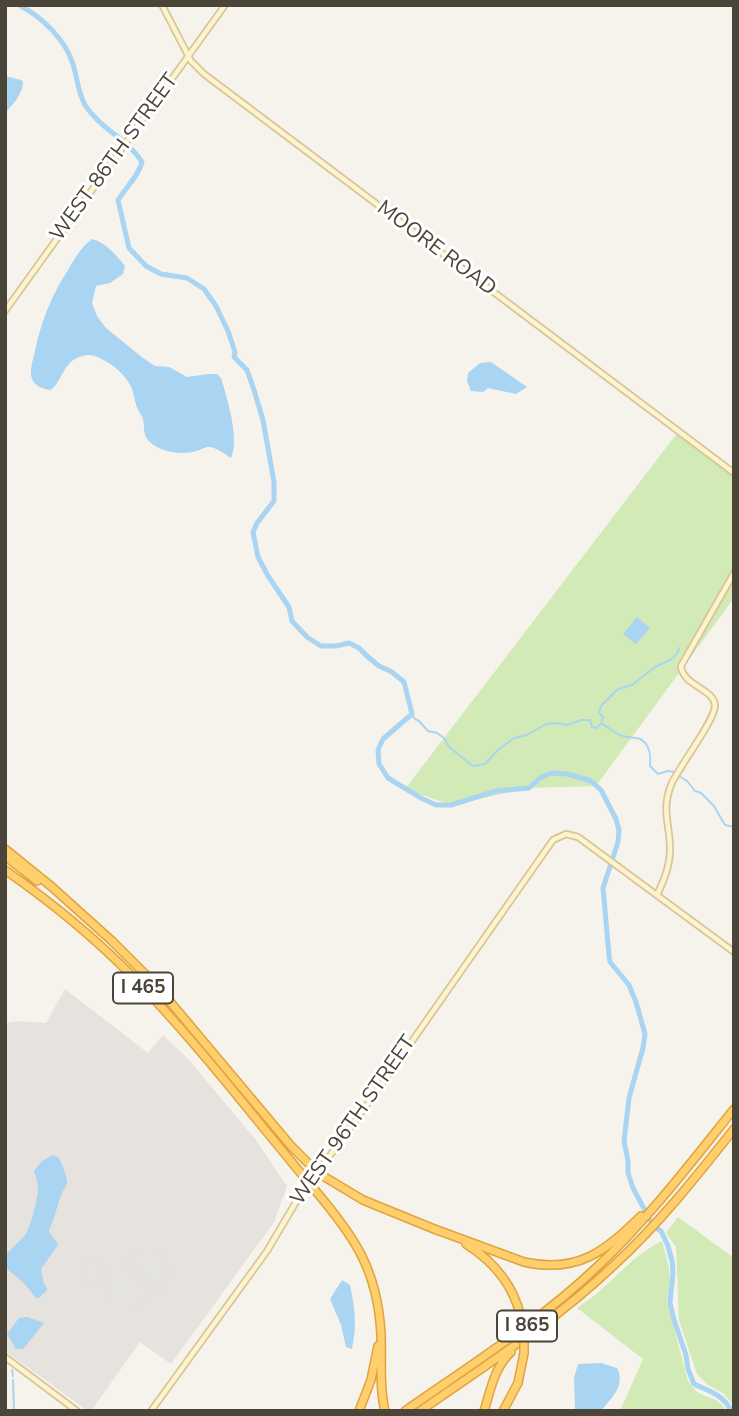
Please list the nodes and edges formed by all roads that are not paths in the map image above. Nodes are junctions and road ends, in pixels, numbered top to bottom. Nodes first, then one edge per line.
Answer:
1 (162, 5) edge
2 (225, 5) edge
3 (188, 56) junction
4 (5, 311) edge
5 (734, 473) edge
6 (734, 573) edge
7 (5, 849) edge
8 (5, 856) edge
9 (5, 870) edge
10 (657, 895) junction
11 (85, 917) junction
12 (734, 952) edge
13 (734, 1110) edge
14 (734, 1129) edge
15 (636, 1225) junction
16 (436, 1230) junction
17 (378, 1310) junction
18 (538, 1329) junction
19 (5, 1357) edge
20 (76, 1411) edge
21 (151, 1411) edge
22 (359, 1411) edge
23 (385, 1411) edge
24 (405, 1411) edge
25 (420, 1411) edge
26 (484, 1411) edge
27 (503, 1411) edge

1 - 3 main road, MOORE ROAD
2 - 3 main road, WEST 86TH STREET
3 - 4 main road, WEST 86TH STREET
3 - 5 main road, MOORE ROAD
6 - 10 main road
7 - 11 highway
8 - 11 highway, I 465
9 - 17 highway, I 465, bridge
10 - 12 main road
10 - 21 main road, WEST 96TH STREET
11 - 16 highway, I 465, bridge
13 - 15 highway
14 - 18 highway, I 865
15 - 16 highway
15 - 24 highway, I 865
16 - 27 highway, I 465, bridge
17 - 22 highway, I 465
17 - 23 highway
18 - 25 highway, I 865
18 - 26 highway
19 - 20 main road

